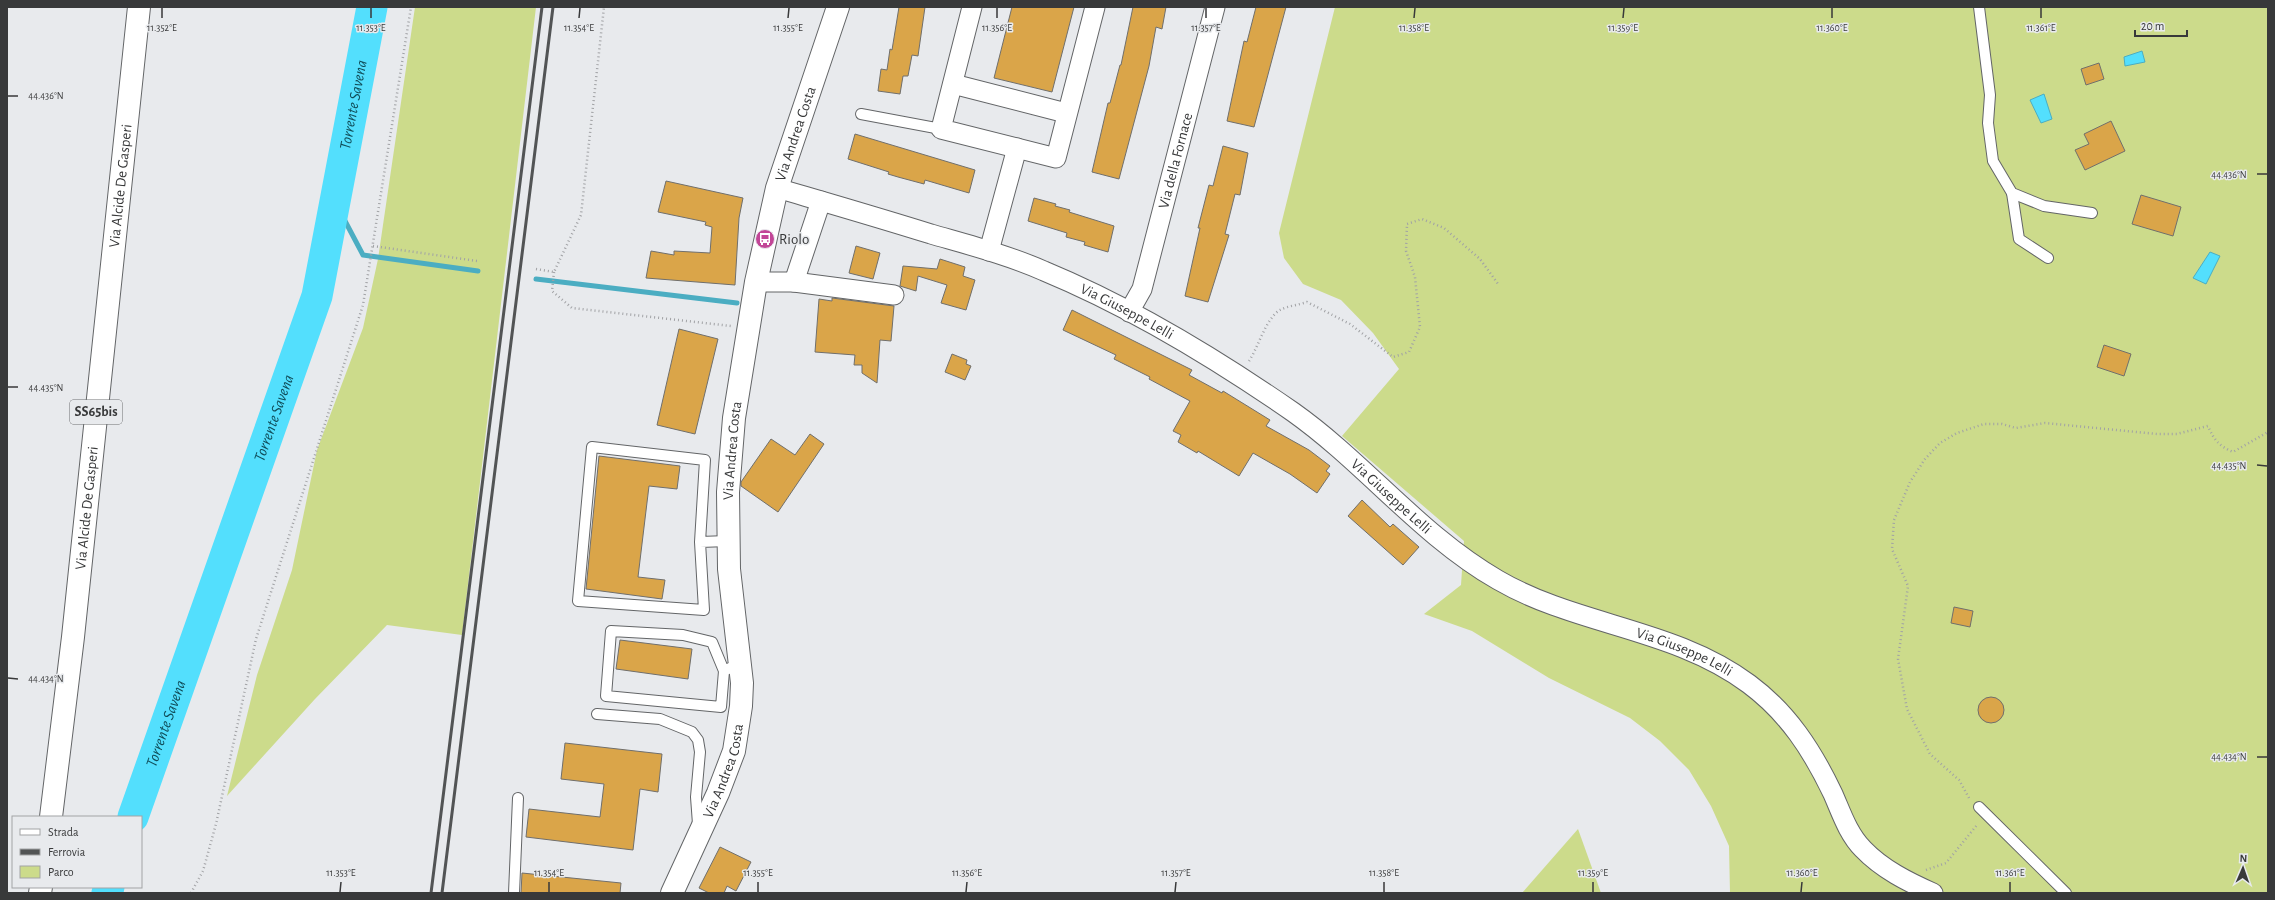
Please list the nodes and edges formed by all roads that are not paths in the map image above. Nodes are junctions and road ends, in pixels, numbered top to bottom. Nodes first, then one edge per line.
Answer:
1 (139, 7) edge
2 (838, 7) edge
3 (972, 7) edge
4 (1095, 7) edge
5 (1215, 7) edge
6 (1979, 7) edge
7 (953, 84) junction
8 (1066, 113) junction
9 (861, 114) dead end
10 (942, 129) junction
11 (1017, 148) junction
12 (777, 188) junction
13 (2012, 193) junction
14 (822, 201) junction
15 (2092, 214) dead end
16 (989, 251) junction
17 (2048, 258) dead end
18 (756, 282) junction
19 (794, 282) junction
20 (894, 295) dead end
21 (1130, 312) junction
22 (728, 541) junction
23 (700, 542) junction
24 (732, 667) junction
25 (597, 714) dead end
26 (518, 798) dead end
27 (1975, 805) road end
28 (51, 816) edge
29 (699, 836) junction
30 (514, 893) edge
31 (672, 893) edge
32 (1933, 893) edge
33 (2066, 893) edge

1 - 28 main road, Via Alcide De Gasperi / SS65bis
2 - 12 main road, Via Andrea Costa
3 - 7 street
4 - 8 street
5 - 21 street, Via della Fornace
6 - 13 lane
7 - 8 street
7 - 10 street
8 - 11 street
9 - 10 lane
10 - 11 street
11 - 16 street
12 - 14 street, Via Giuseppe Lelli
12 - 18 main road, Via Andrea Costa
13 - 15 lane
13 - 17 lane
14 - 16 street, Via Giuseppe Lelli
14 - 19 street
16 - 21 street, Via Giuseppe Lelli
18 - 19 street
18 - 22 main road, Via Andrea Costa
19 - 20 street
21 - 32 street, Via Giuseppe Lelli
22 - 23 lane
22 - 24 main road, Via Andrea Costa
23 - 23 lane
24 - 24 lane
24 - 29 main road, Via Andrea Costa
25 - 29 lane
26 - 30 lane
27 - 33 lane
29 - 31 main road, Via Andrea Costa

